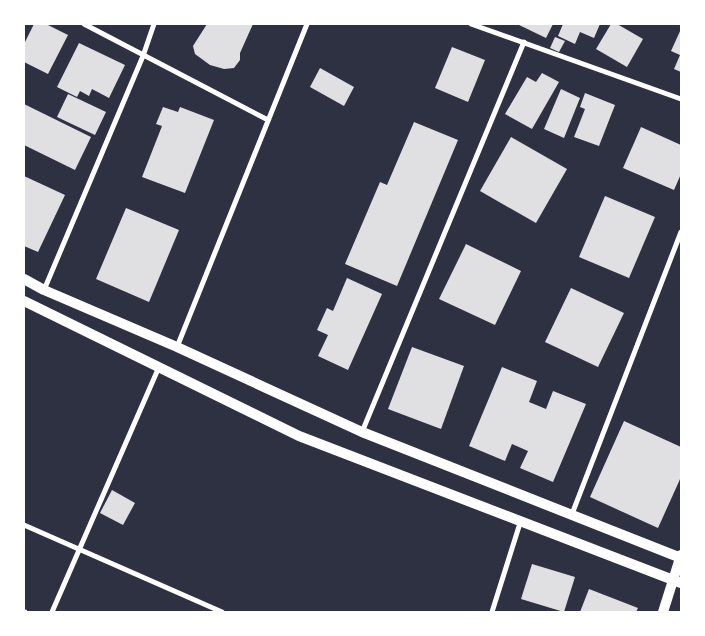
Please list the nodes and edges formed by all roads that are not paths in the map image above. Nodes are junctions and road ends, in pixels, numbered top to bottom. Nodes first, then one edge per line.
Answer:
1 (84, 24) edge
2 (154, 24) edge
3 (307, 24) edge
4 (471, 24) edge
5 (524, 42) junction
6 (143, 56) junction
7 (681, 99) edge
8 (268, 120) junction
9 (681, 232) edge
10 (24, 279) edge
11 (44, 290) junction
12 (24, 301) edge
13 (177, 347) junction
14 (159, 368) junction
15 (362, 432) junction
16 (572, 514) junction
17 (521, 520) junction
18 (24, 525) edge
19 (78, 550) junction
20 (681, 557) edge
21 (678, 581) edge
22 (52, 612) edge
23 (222, 612) edge
24 (492, 612) edge
25 (663, 612) edge

1 - 6 street
2 - 6 street
3 - 8 street
4 - 5 street
5 - 7 street
5 - 15 street
6 - 8 street
6 - 11 street
8 - 13 street
9 - 16 street
10 - 11 main road
11 - 13 main road
12 - 14 main road
13 - 15 main road
14 - 17 main road
14 - 19 street
15 - 16 main road
16 - 20 main road
17 - 21 main road
17 - 24 street
18 - 19 street
19 - 22 street
19 - 23 street
20 - 21 main road
21 - 25 main road

